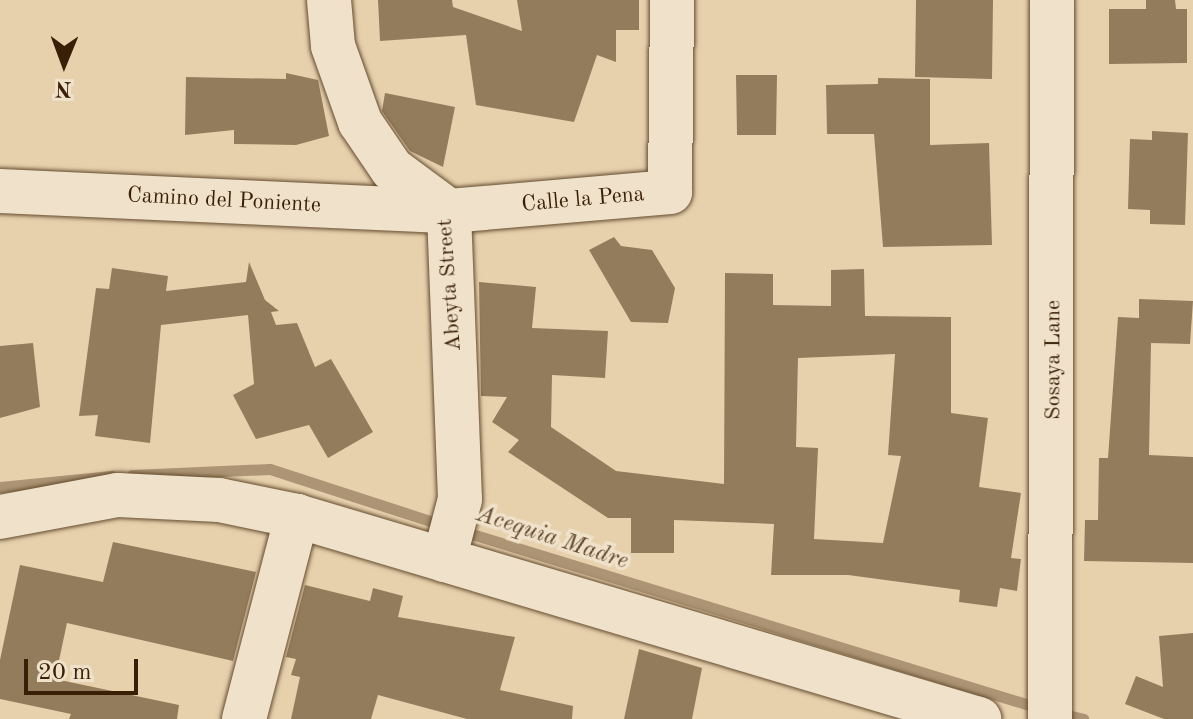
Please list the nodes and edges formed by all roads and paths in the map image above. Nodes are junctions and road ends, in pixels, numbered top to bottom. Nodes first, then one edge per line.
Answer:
1 (329, 0) edge
2 (672, 0) edge
3 (1052, 0) edge
4 (0, 191) edge
5 (449, 211) junction
6 (297, 516) junction
7 (0, 517) edge
8 (444, 560) junction
9 (244, 719) edge
10 (979, 719) edge
11 (1050, 719) edge

1 - 5 street, Abeyta Street
2 - 5 street, Calle la Pena
3 - 11 street, Sosaya Lane
4 - 5 street, Camino del Poniente
5 - 8 street, Abeyta Street
6 - 7 street
6 - 8 street
6 - 9 street
8 - 10 street

